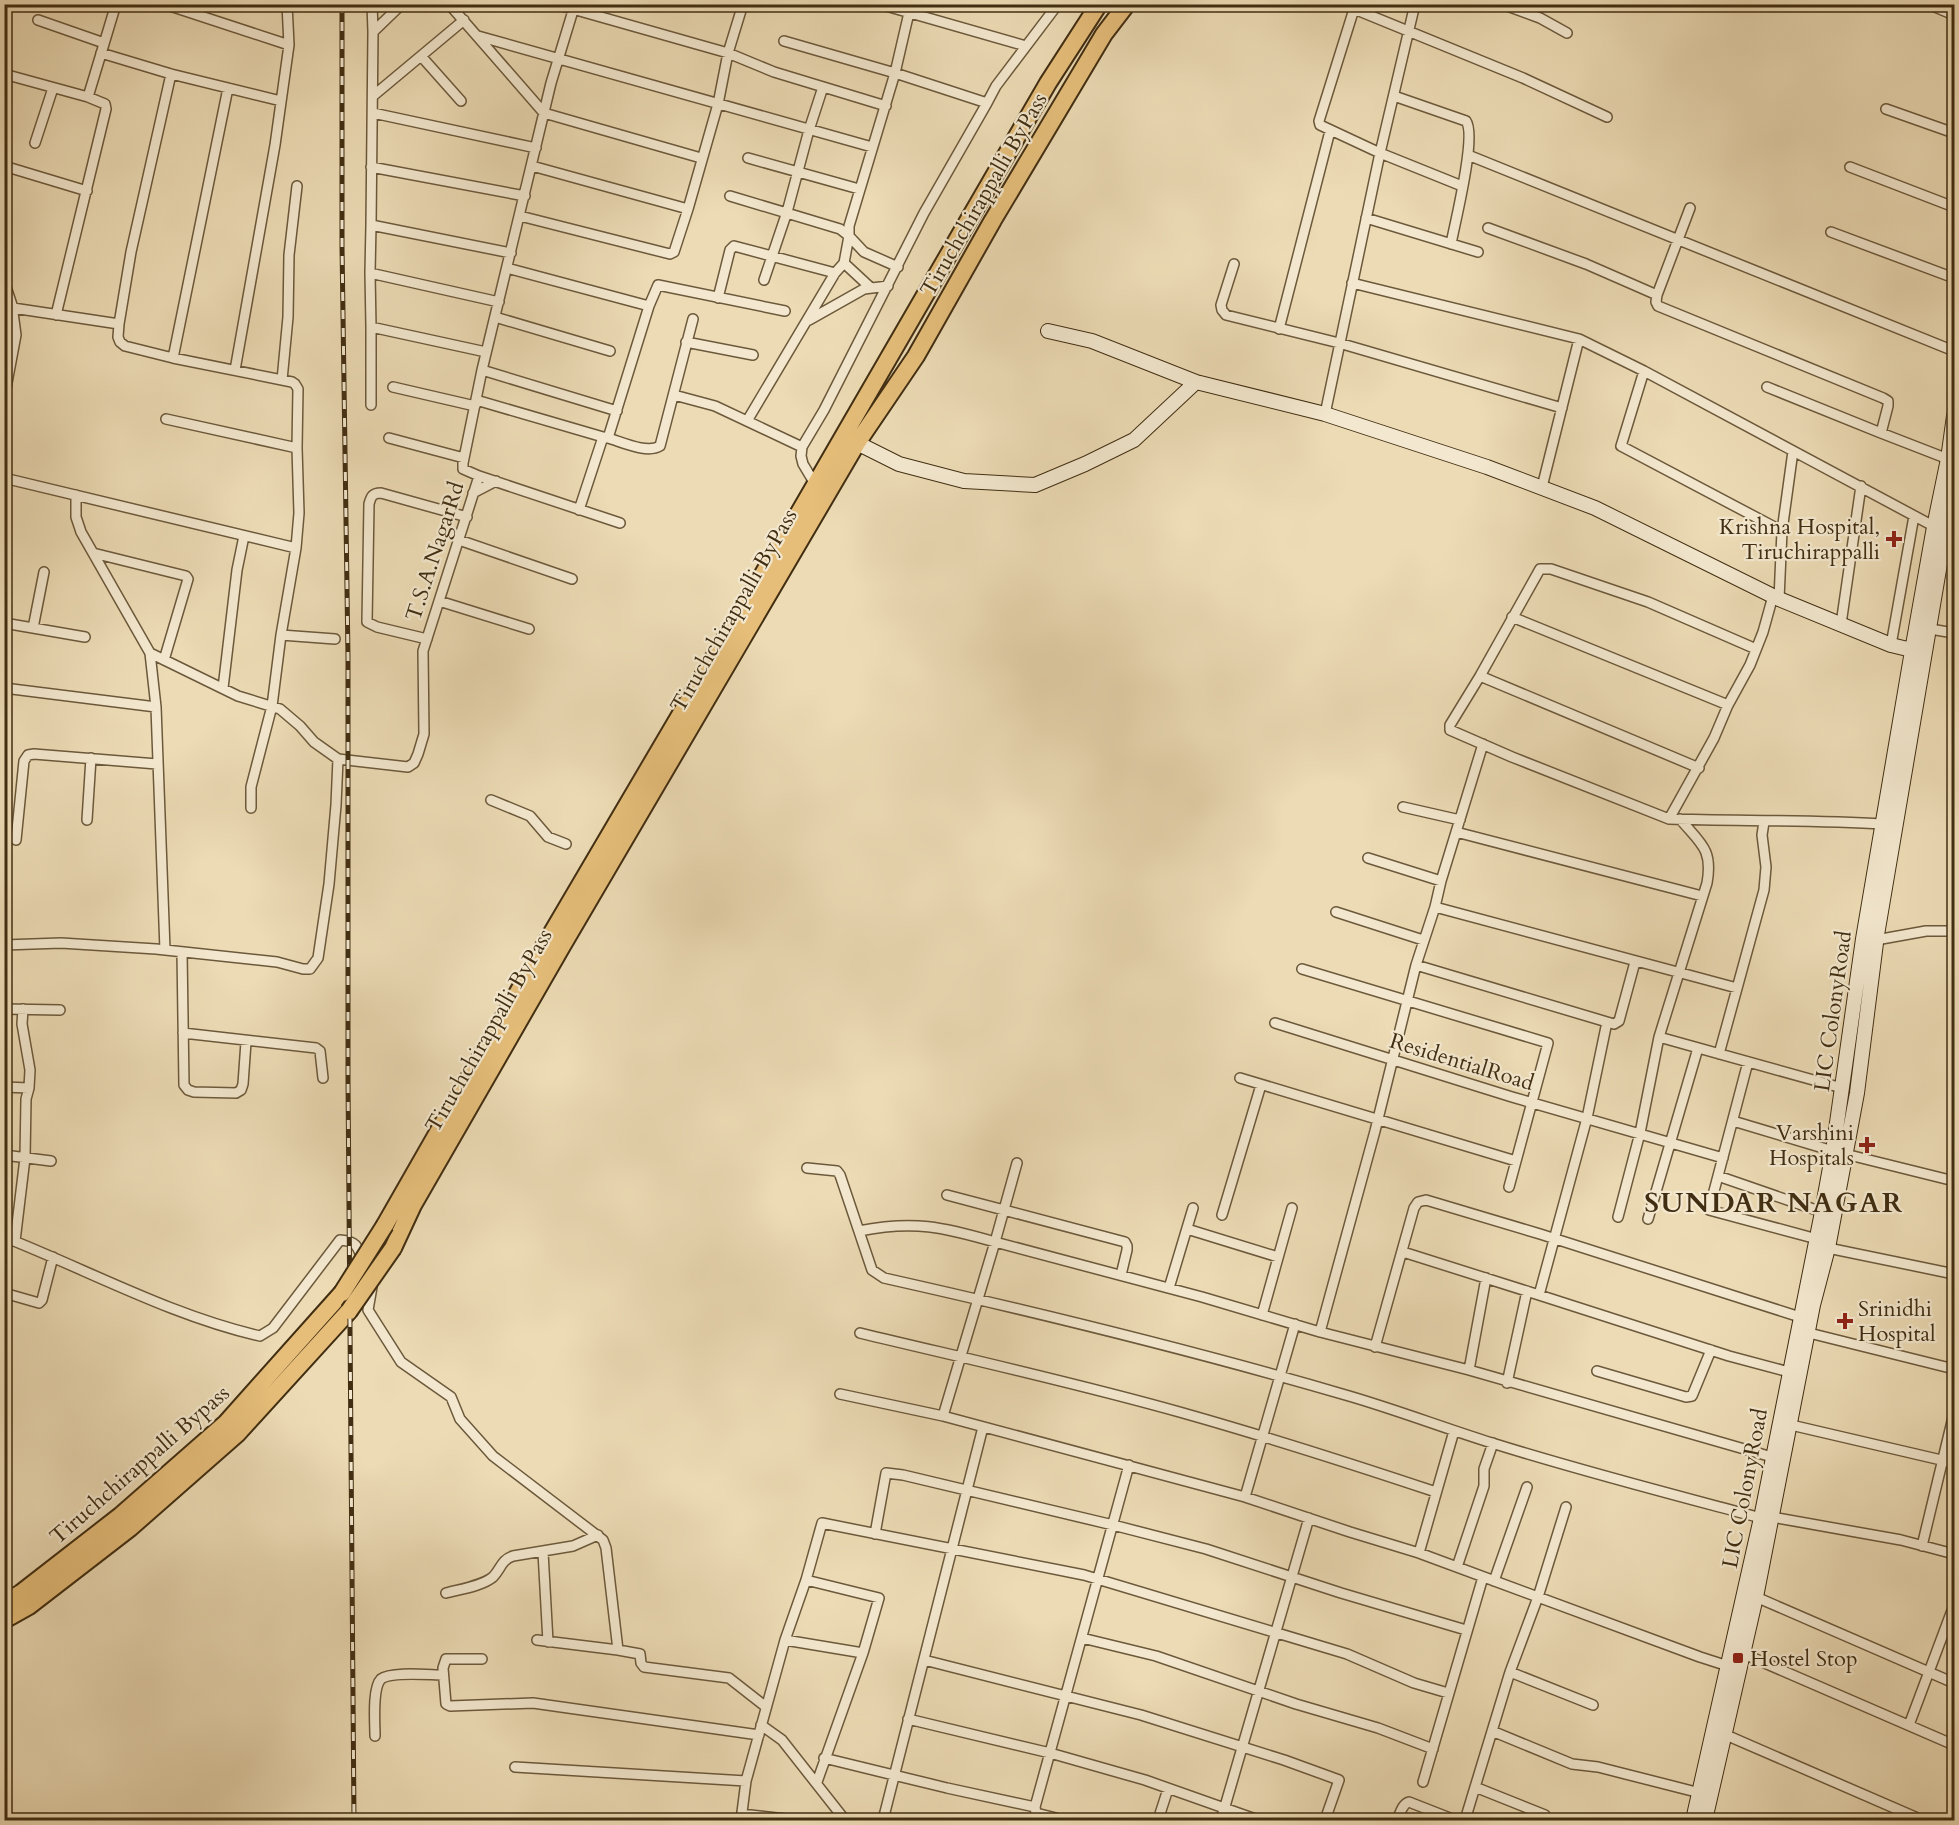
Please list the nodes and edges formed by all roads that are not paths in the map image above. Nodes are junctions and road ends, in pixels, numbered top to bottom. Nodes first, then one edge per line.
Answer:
1 (116, 4) edge
2 (164, 4) edge
3 (288, 4) edge
4 (372, 4) edge
5 (402, 4) edge
6 (449, 4) edge
7 (555, 4) edge
8 (743, 4) edge
9 (879, 4) edge
10 (1058, 4) edge
11 (1099, 4) edge
12 (1127, 4) edge
13 (1342, 4) edge
14 (1415, 4) edge
15 (1502, 4) edge
16 (1928, 4) edge
17 (574, 7) edge
18 (910, 9) edge
19 (1354, 9) junction
20 (1954, 15) edge
21 (38, 20) dead end
22 (464, 20) junction
23 (373, 32) junction
24 (1410, 33) junction
25 (1567, 33) dead end
26 (478, 36) junction
27 (784, 41) dead end
28 (104, 42) junction
29 (289, 45) junction
30 (1026, 46) junction
31 (101, 53) junction
32 (728, 53) junction
33 (421, 56) junction
34 (559, 59) junction
35 (895, 73) junction
36 (4, 74) edge
37 (171, 74) junction
38 (823, 87) junction
39 (53, 88) junction
40 (228, 88) junction
41 (373, 96) junction
42 (1394, 96) junction
43 (88, 97) junction
44 (281, 101) junction
45 (461, 101) dead end
46 (718, 104) junction
47 (987, 104) junction
48 (886, 106) junction
49 (1886, 108) dead end
50 (373, 113) junction
51 (544, 113) junction
52 (1607, 117) dead end
53 (809, 130) junction
54 (1330, 131) junction
55 (1954, 133) edge
56 (35, 143) dead end
57 (872, 147) junction
58 (536, 148) junction
59 (1380, 153) junction
60 (1468, 155) junction
61 (701, 158) junction
62 (748, 158) dead end
63 (532, 165) junction
64 (4, 166) edge
65 (372, 167) junction
66 (1850, 167) dead end
67 (799, 171) junction
68 (297, 186) dead end
69 (1462, 186) junction
70 (859, 189) junction
71 (87, 191) junction
72 (525, 196) junction
73 (730, 196) dead end
74 (1954, 207) edge
75 (688, 208) junction
76 (1689, 208) dead end
77 (787, 212) junction
78 (520, 216) junction
79 (1366, 218) junction
80 (371, 225) junction
81 (1488, 228) dead end
82 (1831, 232) dead end
83 (849, 236) junction
84 (1678, 239) junction
85 (1451, 244) junction
86 (1479, 252) dead end
87 (511, 253) junction
88 (772, 255) junction
89 (844, 262) junction
90 (1234, 264) dead end
91 (898, 267) junction
92 (507, 268) junction
93 (370, 273) junction
94 (835, 273) junction
95 (1954, 278) edge
96 (764, 280) dead end
97 (4, 281) edge
98 (1352, 282) junction
99 (888, 286) junction
100 (871, 288) junction
101 (1657, 295) junction
102 (718, 298) junction
103 (499, 302) junction
104 (650, 306) junction
105 (13, 308) junction
106 (785, 311) dead end
107 (56, 315) junction
108 (495, 318) junction
109 (693, 319) dead end
110 (9, 320) edge
111 (806, 322) junction
112 (119, 324) junction
113 (370, 327) junction
114 (1279, 328) junction
115 (1048, 331) dead end
116 (1579, 339) junction
117 (686, 342) junction
118 (1339, 343) junction
119 (610, 351) dead end
120 (1954, 351) edge
121 (486, 352) junction
122 (753, 355) dead end
123 (916, 356) junction
124 (173, 358) junction
125 (235, 370) junction
126 (482, 370) junction
127 (1644, 370) junction
128 (7, 375) edge
129 (282, 380) junction
130 (1196, 382) junction
131 (393, 387) dead end
132 (1767, 387) dead end
133 (674, 395) junction
134 (4, 399) edge
135 (475, 403) junction
136 (371, 405) dead end
137 (1562, 408) junction
138 (617, 411) junction
139 (1325, 414) junction
140 (1954, 416) edge
141 (166, 419) dead end
142 (747, 421) junction
143 (847, 428) junction
144 (1881, 433) junction
145 (605, 437) junction
146 (389, 438) dead end
147 (857, 443) junction
148 (802, 447) junction
149 (297, 448) junction
150 (1793, 451) junction
151 (465, 458) junction
152 (1948, 459) junction
153 (478, 476) junction
154 (4, 478) edge
155 (1954, 481) edge
156 (496, 482) junction
157 (815, 484) junction
158 (1861, 486) junction
159 (1542, 487) junction
160 (473, 493) junction
161 (76, 495) junction
162 (579, 510) junction
163 (1914, 516) junction
164 (466, 517) junction
165 (796, 518) junction
166 (620, 523) dead end
167 (1940, 529) junction
168 (1782, 531) junction
169 (244, 536) junction
170 (459, 540) junction
171 (296, 548) junction
172 (93, 553) junction
173 (44, 572) dead end
174 (572, 579) dead end
175 (1776, 598) junction
176 (439, 601) junction
177 (1512, 617) junction
178 (4, 623) edge
179 (1841, 624) junction
180 (33, 628) junction
181 (530, 629) dead end
182 (1930, 629) junction
183 (1954, 633) edge
184 (281, 635) junction
185 (85, 638) dead end
186 (335, 639) dead end
187 (427, 639) junction
188 (1892, 645) junction
189 (1756, 648) junction
190 (1918, 652) junction
191 (150, 653) junction
192 (164, 660) junction
193 (1480, 676) junction
194 (4, 688) edge
195 (223, 688) junction
196 (1728, 705) junction
197 (272, 706) junction
198 (156, 707) junction
199 (1483, 744) junction
200 (91, 758) junction
201 (338, 759) junction
202 (157, 764) junction
203 (1699, 768) junction
204 (491, 800) dead end
205 (1403, 807) dead end
206 (251, 808) dead end
207 (1675, 819) junction
208 (87, 820) dead end
209 (1460, 820) junction
210 (1764, 822) junction
211 (1883, 824) junction
212 (1456, 832) junction
213 (16, 840) dead end
214 (566, 844) dead end
215 (1368, 858) dead end
216 (1441, 881) junction
217 (1702, 896) junction
218 (1436, 907) junction
219 (1336, 912) dead end
220 (1954, 931) edge
221 (1423, 940) junction
222 (1870, 940) junction
223 (4, 945) edge
224 (165, 950) junction
225 (182, 952) junction
226 (1635, 962) junction
227 (1416, 965) junction
228 (1302, 969) dead end
229 (1678, 972) junction
230 (1737, 988) junction
231 (1407, 1001) junction
232 (4, 1009) edge
233 (23, 1009) junction
234 (60, 1010) dead end
235 (1607, 1022) junction
236 (1275, 1023) dead end
237 (183, 1033) junction
238 (1659, 1038) junction
239 (246, 1042) junction
240 (1698, 1048) junction
241 (1719, 1054) junction
242 (1393, 1060) junction
243 (1748, 1062) junction
244 (323, 1078) dead end
245 (1240, 1078) dead end
246 (1261, 1085) junction
247 (4, 1087) edge
248 (29, 1088) junction
249 (1842, 1088) junction
250 (1531, 1102) junction
251 (1587, 1118) junction
252 (1378, 1120) junction
253 (1732, 1121) junction
254 (1640, 1133) junction
255 (1670, 1143) junction
256 (1840, 1151) junction
257 (4, 1155) edge
258 (25, 1158) junction
259 (1723, 1158) junction
260 (51, 1161) dead end
261 (1516, 1161) junction
262 (1017, 1164) dead end
263 (807, 1168) dead end
264 (1718, 1176) junction
265 (1954, 1180) edge
266 (1509, 1187) dead end
267 (947, 1196) dead end
268 (1193, 1208) dead end
269 (1292, 1208) dead end
270 (1003, 1211) junction
271 (1822, 1212) junction
272 (1222, 1215) dead end
273 (1618, 1218) dead end
274 (1648, 1219) dead end
275 (1186, 1229) junction
276 (859, 1231) junction
277 (4, 1237) edge
278 (1554, 1238) junction
279 (15, 1241) junction
280 (995, 1242) junction
281 (1822, 1244) junction
282 (393, 1248) joint
283 (1403, 1252) junction
284 (53, 1257) junction
285 (1278, 1257) junction
286 (1954, 1274) edge
287 (1120, 1275) junction
288 (1486, 1278) junction
289 (1169, 1288) junction
290 (1527, 1291) junction
291 (4, 1293) edge
292 (1539, 1295) junction
293 (978, 1299) junction
294 (1262, 1315) junction
295 (1800, 1317) junction
296 (1294, 1324) junction
297 (1320, 1332) junction
298 (860, 1333) dead end
299 (1809, 1333) junction
300 (1375, 1347) junction
301 (1711, 1350) junction
302 (961, 1357) junction
303 (1954, 1369) edge
304 (1469, 1370) junction
305 (1597, 1371) dead end
306 (1789, 1372) junction
307 (1280, 1377) junction
308 (1507, 1383) junction
309 (840, 1394) dead end
310 (1954, 1413) edge
311 (944, 1416) junction
312 (1791, 1425) junction
313 (983, 1427) junction
314 (1454, 1431) junction
315 (1263, 1437) junction
316 (1782, 1438) junction
317 (1493, 1443) junction
318 (1772, 1457) junction
319 (1944, 1460) junction
320 (1954, 1463) edge
321 (1130, 1465) junction
322 (1527, 1487) dead end
323 (967, 1490) junction
324 (1436, 1492) junction
325 (1245, 1497) junction
326 (1566, 1507) dead end
327 (1767, 1517) junction
328 (1309, 1518) junction
329 (1113, 1525) junction
330 (875, 1534) junction
331 (598, 1535) junction
332 (1922, 1546) junction
333 (952, 1548) junction
334 (543, 1552) junction
335 (1419, 1553) junction
336 (1954, 1554) edge
337 (1457, 1567) junction
338 (1292, 1577) junction
339 (1483, 1577) junction
340 (806, 1580) junction
341 (1098, 1580) junction
342 (1494, 1581) junction
343 (447, 1593) dead end
344 (1538, 1597) junction
345 (1756, 1597) junction
346 (4, 1603) edge
347 (1954, 1605) edge
348 (4, 1620) edge
349 (1466, 1630) junction
350 (1275, 1633) junction
351 (1082, 1638) junction
352 (537, 1640) dead end
353 (785, 1640) junction
354 (548, 1642) junction
355 (618, 1650) junction
356 (863, 1653) junction
357 (1744, 1654) junction
358 (483, 1659) dead end
359 (924, 1660) junction
360 (1734, 1668) junction
361 (1510, 1672) junction
362 (1928, 1672) junction
363 (443, 1675) junction
364 (1954, 1683) edge
365 (1258, 1691) junction
366 (1448, 1693) junction
367 (1066, 1696) junction
368 (1593, 1705) dead end
369 (766, 1707) junction
370 (908, 1719) junction
371 (761, 1725) junction
372 (1910, 1725) junction
373 (1492, 1731) junction
374 (1726, 1734) junction
375 (759, 1735) junction
376 (375, 1736) dead end
377 (1954, 1745) edge
378 (1242, 1747) junction
379 (1433, 1749) junction
380 (1050, 1753) junction
381 (824, 1758) junction
382 (515, 1767) dead end
383 (894, 1774) junction
384 (746, 1781) junction
385 (816, 1782) junction
386 (1423, 1782) dead end
387 (1475, 1787) junction
388 (1168, 1789) junction
389 (1700, 1793) junction
390 (1035, 1807) junction
391 (1224, 1809) junction
392 (1545, 1815) dead end
393 (742, 1817) edge
394 (795, 1821) edge
395 (845, 1821) edge
396 (883, 1821) edge
397 (1056, 1821) edge
398 (1158, 1821) edge
399 (1221, 1821) edge
400 (1258, 1821) edge
401 (1325, 1821) edge
402 (1397, 1821) edge
403 (1455, 1821) edge
404 (1465, 1821) edge
405 (1693, 1821) edge
406 (1705, 1821) edge
407 (1922, 1821) edge

1 - 28 street
2 - 29 street
3 - 29 street
4 - 23 street
5 - 23 street
6 - 22 street
7 - 17 street
8 - 32 street
9 - 18 street
10 - 30 street
11 - 143 highway, Tiruchchirappalli Bypass
12 - 123 highway, Tiruchchirappalli ByPass
13 - 19 street
14 - 24 street
15 - 25 street
16 - 20 street
17 - 32 street
17 - 34 street, T.S.A.NagarRd
18 - 30 street
18 - 35 street
19 - 24 street
19 - 54 street
21 - 28 street
22 - 26 street
22 - 33 street
23 - 41 street
24 - 42 street
24 - 52 street
26 - 34 street
26 - 51 street
27 - 35 street
28 - 31 street
29 - 44 street
30 - 47 street
31 - 37 street
31 - 43 street
32 - 38 street
32 - 46 street
33 - 41 street
33 - 45 street
34 - 46 street
34 - 51 street, T.S.A.NagarRd
35 - 47 street
35 - 48 street
36 - 39 street
37 - 40 street
37 - 112 street
38 - 48 street
38 - 53 street
39 - 43 street
39 - 56 street
40 - 44 street
40 - 124 street
41 - 50 street
42 - 59 street
42 - 60 street
43 - 71 street
44 - 125 street
46 - 53 street
46 - 61 street
47 - 91 street
48 - 57 street
49 - 55 street
50 - 58 street
50 - 65 street
51 - 58 street, T.S.A.NagarRd
51 - 61 street
53 - 57 street
53 - 67 street
54 - 59 street
54 - 114 street
57 - 70 street
58 - 63 street, T.S.A.NagarRd
59 - 69 street
59 - 79 street
60 - 69 street
60 - 84 street
61 - 75 street
62 - 67 street
63 - 72 street, T.S.A.NagarRd
63 - 75 street
64 - 71 street
65 - 72 street
65 - 80 street
66 - 74 street
67 - 70 street
67 - 77 street
68 - 129 street
69 - 85 street
70 - 83 street
71 - 107 street
72 - 78 street, T.S.A.NagarRd
73 - 77 street
75 - 78 street
76 - 84 street
77 - 83 street
77 - 88 street
78 - 87 street, T.S.A.NagarRd
79 - 85 street
79 - 98 street
80 - 87 street
80 - 93 street
81 - 101 street
82 - 95 street
83 - 89 street
83 - 91 street
84 - 101 street
84 - 120 street
85 - 86 street
87 - 92 street, T.S.A.NagarRd
88 - 94 street
88 - 96 street
88 - 102 street
89 - 94 street
89 - 100 street
90 - 114 street
91 - 99 street
92 - 103 street, T.S.A.NagarRd
92 - 104 street
93 - 103 street
93 - 113 street
94 - 111 street
97 - 105 street
98 - 116 street
98 - 118 street
99 - 100 street
99 - 148 street
100 - 111 street
101 - 144 street
102 - 104 street
102 - 106 street
103 - 108 street, T.S.A.NagarRd
104 - 138 street
105 - 107 street
105 - 110 street
107 - 112 street
108 - 119 street
108 - 121 street, T.S.A.NagarRd
109 - 117 street
110 - 128 street
111 - 142 street
112 - 124 street
113 - 121 street
113 - 136 street
114 - 118 street
115 - 130 main road
116 - 127 street
116 - 137 street
117 - 122 street
117 - 133 street
118 - 137 street
118 - 139 street
121 - 126 street, T.S.A.NagarRd
123 - 143 highway
123 - 147 highway, Tiruchchirappalli ByPass
124 - 125 street
125 - 129 street
126 - 135 street, T.S.A.NagarRd
126 - 138 street
127 - 150 street
127 - 168 street
128 - 134 street
129 - 149 street
130 - 139 main road
130 - 147 main road
131 - 135 street
132 - 144 street
133 - 142 street
133 - 145 street
135 - 145 street
135 - 151 street, T.S.A.NagarRd
137 - 159 street
138 - 145 street
139 - 159 main road
140 - 152 main road, LIC ColonyRoad
141 - 149 street
142 - 148 street
143 - 157 highway, Tiruchchirappalli Bypass
144 - 152 street
145 - 162 street
146 - 151 street
147 - 165 main road, Tiruchchirappalli Bypass
147 - 282 highway, Tiruchchirappalli ByPass
148 - 157 street
149 - 171 street
150 - 158 street
150 - 168 street
151 - 153 street, T.S.A.NagarRd
152 - 167 main road, LIC ColonyRoad
153 - 156 street
153 - 160 street, T.S.A.NagarRd
154 - 161 street
155 - 167 main road, LIC ColonyRoad
156 - 160 street
156 - 162 street
157 - 165 highway, Tiruchchirappalli Bypass
158 - 163 street
158 - 179 street
159 - 175 main road
160 - 164 street, T.S.A.NagarRd
161 - 169 street
161 - 172 street
162 - 166 street
163 - 167 street
163 - 188 street
164 - 170 street, T.S.A.NagarRd
164 - 187 street
165 - 346 highway, Tiruchchirappalli Bypass, bridge
167 - 182 main road, LIC ColonyRoad
167 - 190 main road, LIC ColonyRoad
168 - 175 street
169 - 171 street
169 - 195 street
170 - 174 street
170 - 176 street, T.S.A.NagarRd
171 - 184 street
172 - 191 street
172 - 192 street
173 - 180 street
175 - 179 main road
175 - 189 street
176 - 181 street
176 - 187 street, T.S.A.NagarRd
177 - 189 street
177 - 193 street
177 - 196 street
178 - 180 street
179 - 188 main road
180 - 185 street
182 - 183 street
182 - 190 main road, LIC ColonyRoad
184 - 186 street
184 - 197 street
187 - 201 street, T.S.A.NagarRd
188 - 190 main road
189 - 196 street
190 - 211 main road, LIC ColonyRoad
190 - 222 main road, LIC ColonyRoad
191 - 192 street, T.S.A.NagarRd
191 - 198 street
192 - 195 street, T.S.A.NagarRd
193 - 199 street
193 - 203 street
194 - 198 street
195 - 197 street, T.S.A.NagarRd
196 - 203 street
197 - 201 street, T.S.A.NagarRd
197 - 206 street
198 - 202 street
199 - 207 street
199 - 209 street
200 - 202 street
200 - 208 street
200 - 213 street
201 - 225 street
202 - 224 street
203 - 207 street
204 - 214 street
205 - 209 street
207 - 210 street
207 - 217 street
209 - 212 street
210 - 211 street
210 - 230 street
211 - 222 main road, LIC ColonyRoad
212 - 216 street
212 - 217 street
215 - 216 street
216 - 218 street
217 - 229 street
218 - 221 street
218 - 226 street
219 - 221 street
220 - 222 street
221 - 227 street
222 - 249 main road, LIC ColonyRoad
222 - 256 main road, LIC ColonyRoad
223 - 224 street
224 - 225 street
225 - 237 street
226 - 229 street
226 - 235 street
227 - 231 street
227 - 235 street
228 - 231 street
229 - 230 street
229 - 238 street
230 - 241 street
231 - 242 street
231 - 250 street
232 - 233 street
233 - 234 street
233 - 248 street
235 - 251 street
236 - 242 street, ResidentialRoad
237 - 239 street
237 - 239 street
238 - 240 street
238 - 254 street
239 - 244 street
240 - 241 street
240 - 255 street
241 - 243 street
242 - 250 street, ResidentialRoad
242 - 252 street
243 - 249 street
243 - 253 street
245 - 246 street
246 - 252 street
246 - 272 street
247 - 248 street
248 - 258 street
249 - 256 main road, LIC ColonyRoad
250 - 251 street, ResidentialRoad
250 - 261 street
251 - 254 street, ResidentialRoad
251 - 278 street
252 - 261 street
252 - 297 street
253 - 256 street
253 - 259 street
254 - 255 street, ResidentialRoad
254 - 273 street
255 - 259 street, ResidentialRoad
255 - 274 street
256 - 265 street
256 - 271 main road, LIC ColonyRoad
256 - 281 main road, LIC ColonyRoad
257 - 258 street
258 - 260 street
258 - 279 street
259 - 264 street
261 - 266 street
262 - 270 street
263 - 276 street
264 - 271 street
264 - 281 street
267 - 270 street
268 - 275 street
269 - 285 street
270 - 280 street
270 - 287 street
271 - 281 main road, LIC ColonyRoad
275 - 285 street
275 - 289 street
276 - 280 street
276 - 293 street
277 - 279 street
278 - 283 street
278 - 292 street
278 - 295 street
279 - 284 street
280 - 287 street
280 - 293 street
281 - 286 street
281 - 295 main road, LIC ColonyRoad
281 - 299 main road, LIC ColonyRoad
282 - 348 highway, Tiruchchirappalli Bypass, bridge
283 - 288 street
283 - 300 street
284 - 291 street
284 - 331 street
285 - 294 street
287 - 289 street
288 - 290 street
288 - 304 street
289 - 294 street
290 - 292 street
290 - 308 street
292 - 301 street
293 - 302 street
293 - 307 street
294 - 296 street
295 - 306 main road, LIC ColonyRoad
296 - 297 street
296 - 307 street
297 - 300 street
298 - 302 street
299 - 303 street
299 - 312 main road, LIC ColonyRoad
300 - 304 street
301 - 305 street
301 - 306 street
302 - 311 street
302 - 315 street
304 - 308 street
306 - 316 main road, LIC ColonyRoad
307 - 314 street
307 - 315 street
308 - 318 street
309 - 311 street
310 - 319 street
311 - 313 street
312 - 316 main road, LIC ColonyRoad
312 - 319 street
313 - 321 street
313 - 323 street
314 - 317 street
314 - 324 street
315 - 324 street
315 - 325 street
316 - 318 main road, LIC ColonyRoad
316 - 327 main road, LIC ColonyRoad
317 - 327 street
317 - 337 street
318 - 327 main road, LIC ColonyRoad
319 - 320 street
319 - 332 street
321 - 325 street
321 - 329 street
322 - 342 street
323 - 329 street
323 - 330 street
323 - 333 street
324 - 335 street
325 - 328 street
326 - 344 street
327 - 332 street
327 - 345 main road, LIC ColonyRoad
327 - 360 main road, LIC ColonyRoad
328 - 335 street
328 - 338 street
329 - 338 street
329 - 341 street
330 - 333 street
330 - 340 street
331 - 334 street
331 - 355 street
332 - 336 street
333 - 341 street
333 - 359 street
334 - 343 street
334 - 354 street
335 - 337 street
337 - 339 street
338 - 349 street
338 - 350 street
339 - 342 street
339 - 349 street
340 - 353 street
340 - 356 street
341 - 350 street
341 - 351 street
342 - 344 street
344 - 360 street
344 - 361 street
345 - 357 main road, LIC ColonyRoad
345 - 362 street
347 - 362 street
349 - 366 street
350 - 365 street
350 - 366 street
351 - 365 street
351 - 367 street
352 - 354 street
353 - 356 street
353 - 369 street
354 - 355 street
355 - 369 street
356 - 381 street
357 - 360 main road, LIC ColonyRoad
357 - 372 street
358 - 363 street
359 - 367 street
359 - 370 street
360 - 374 main road
360 - 389 main road, LIC ColonyRoad
361 - 368 street
361 - 373 street
362 - 364 street
362 - 372 street
363 - 375 street
363 - 376 street
365 - 378 street
365 - 379 street
366 - 379 street
367 - 378 street
367 - 380 street
369 - 371 street
370 - 380 street
370 - 383 street
371 - 375 street
371 - 385 street
372 - 377 street
373 - 387 street
373 - 389 street
374 - 406 main road
374 - 407 street
375 - 384 street
378 - 391 street
378 - 401 street
379 - 386 street
380 - 388 street
380 - 390 street
381 - 383 street
381 - 385 street
382 - 384 street
383 - 390 street
383 - 396 street
384 - 393 street
385 - 395 street
387 - 392 street
387 - 404 street
388 - 391 street
388 - 398 street
389 - 405 main road, LIC ColonyRoad
390 - 397 street
391 - 399 street
391 - 400 street
393 - 394 street
402 - 403 street

